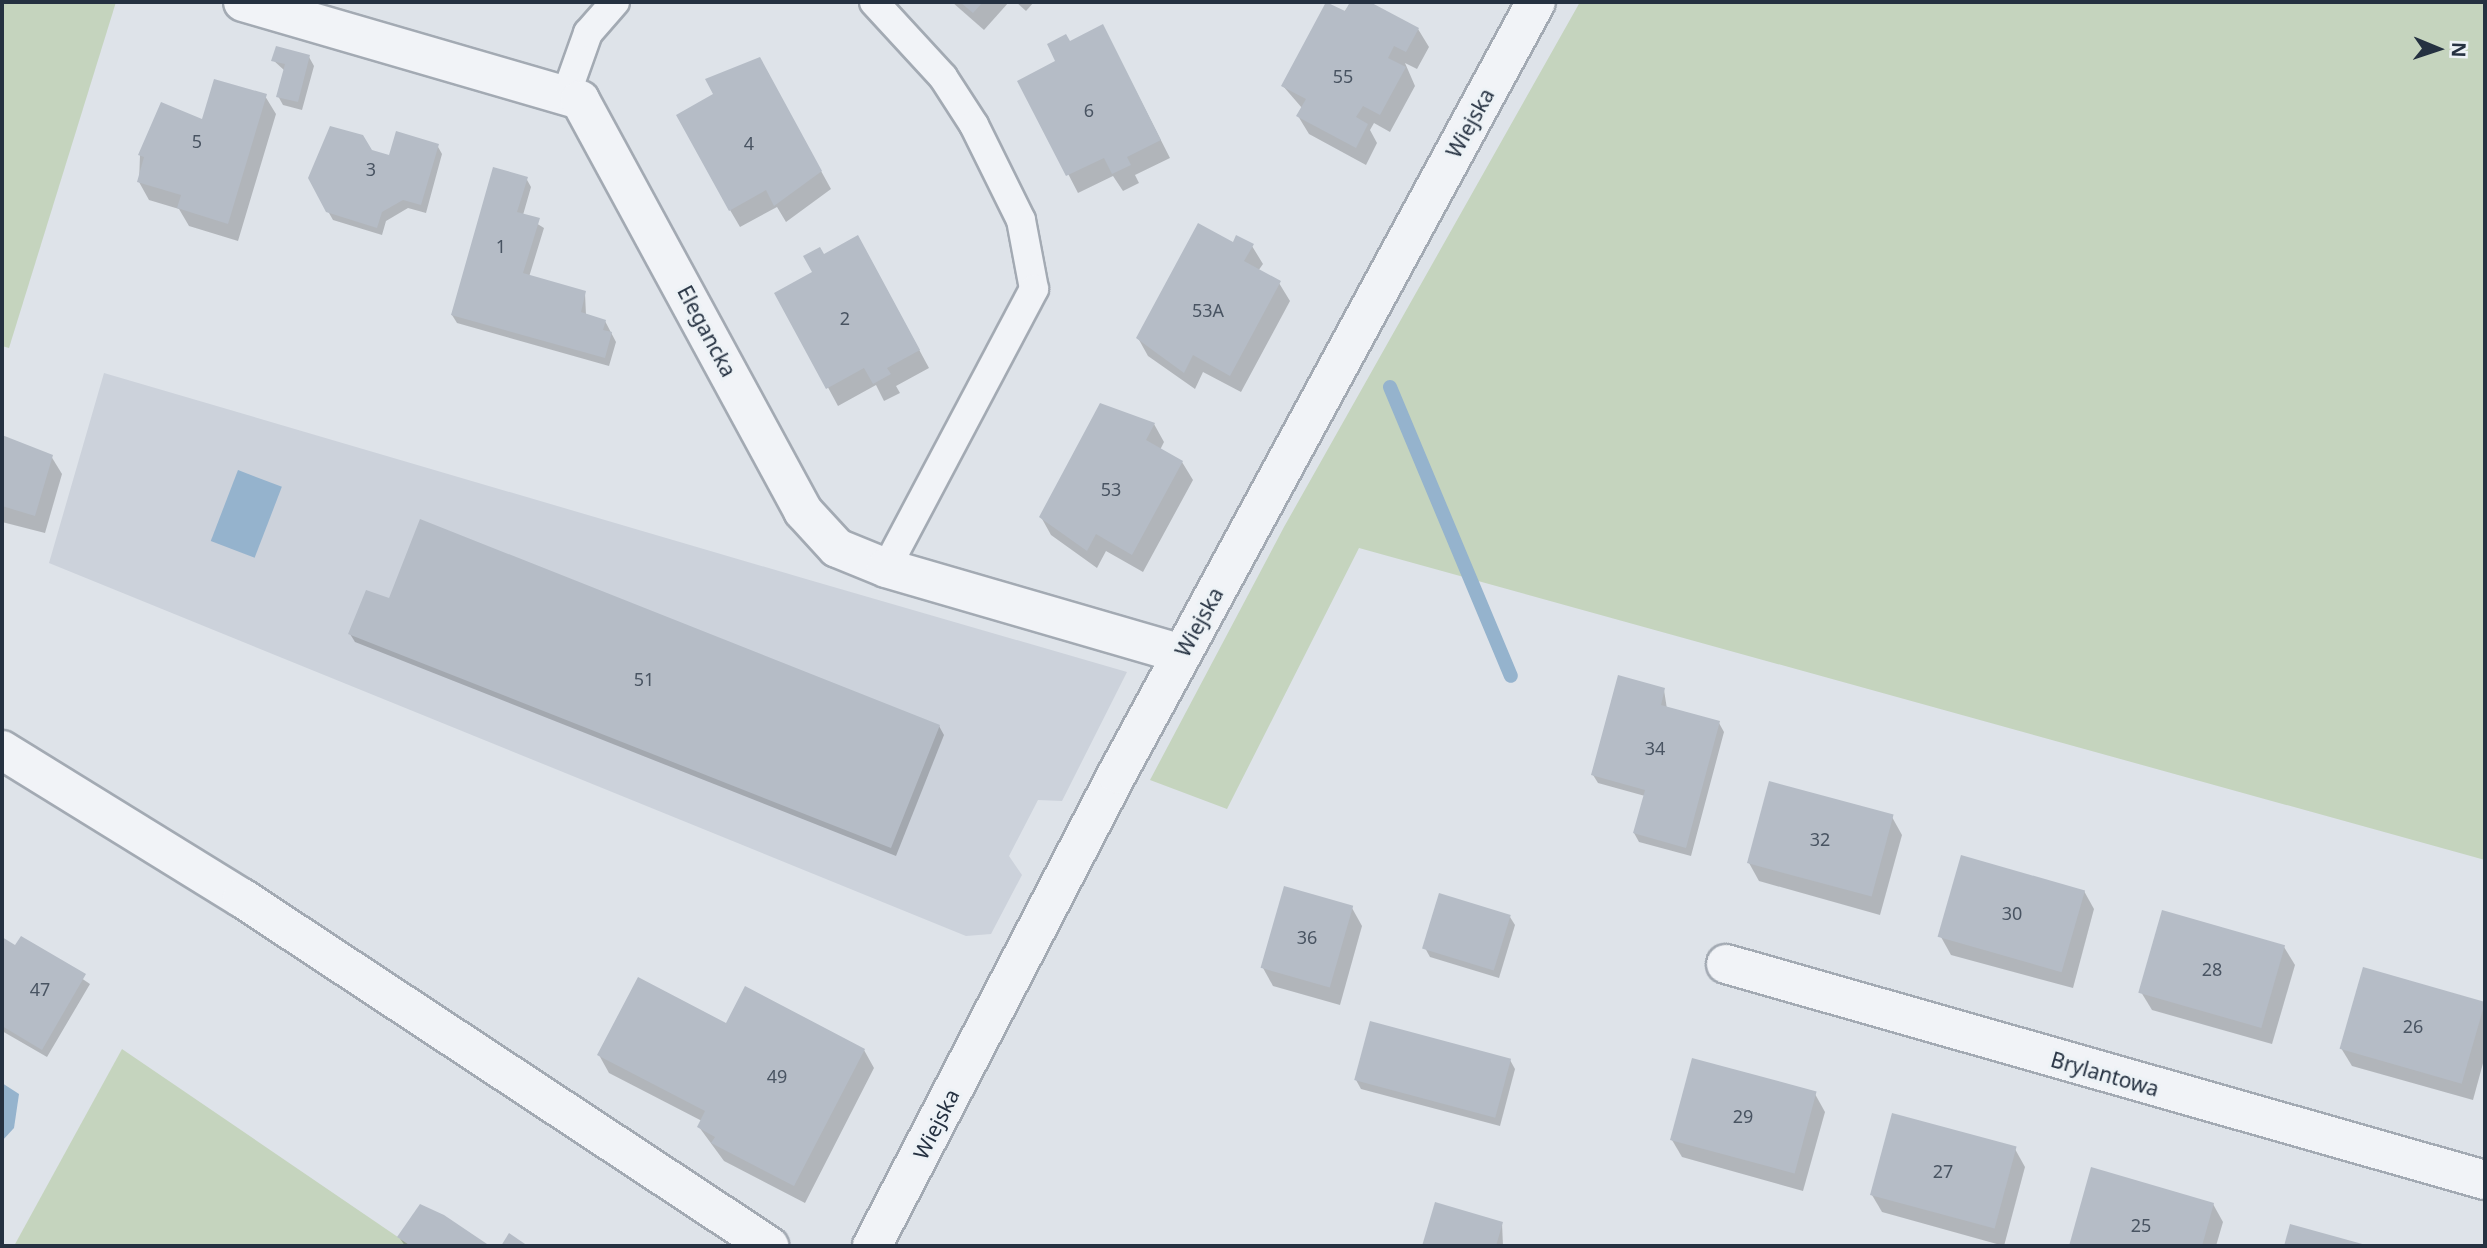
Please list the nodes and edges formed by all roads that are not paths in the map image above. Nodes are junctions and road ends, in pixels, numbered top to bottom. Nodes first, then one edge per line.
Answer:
1 (243, 2) edge
2 (615, 2) edge
3 (874, 2) edge
4 (1535, 2) edge
5 (567, 92) junction
6 (886, 568) junction
7 (1182, 654) junction
8 (2, 750) edge
9 (1726, 964) dead end
10 (2485, 1180) edge
11 (769, 1246) edge
12 (872, 1246) edge

1 - 5 street
2 - 5 lane
3 - 6 lane
4 - 7 street, Wiejska
5 - 6 street, Elegancka
6 - 7 street, Elegancka
7 - 12 street, Wiejska
8 - 11 street
9 - 10 street, Brylantowa

